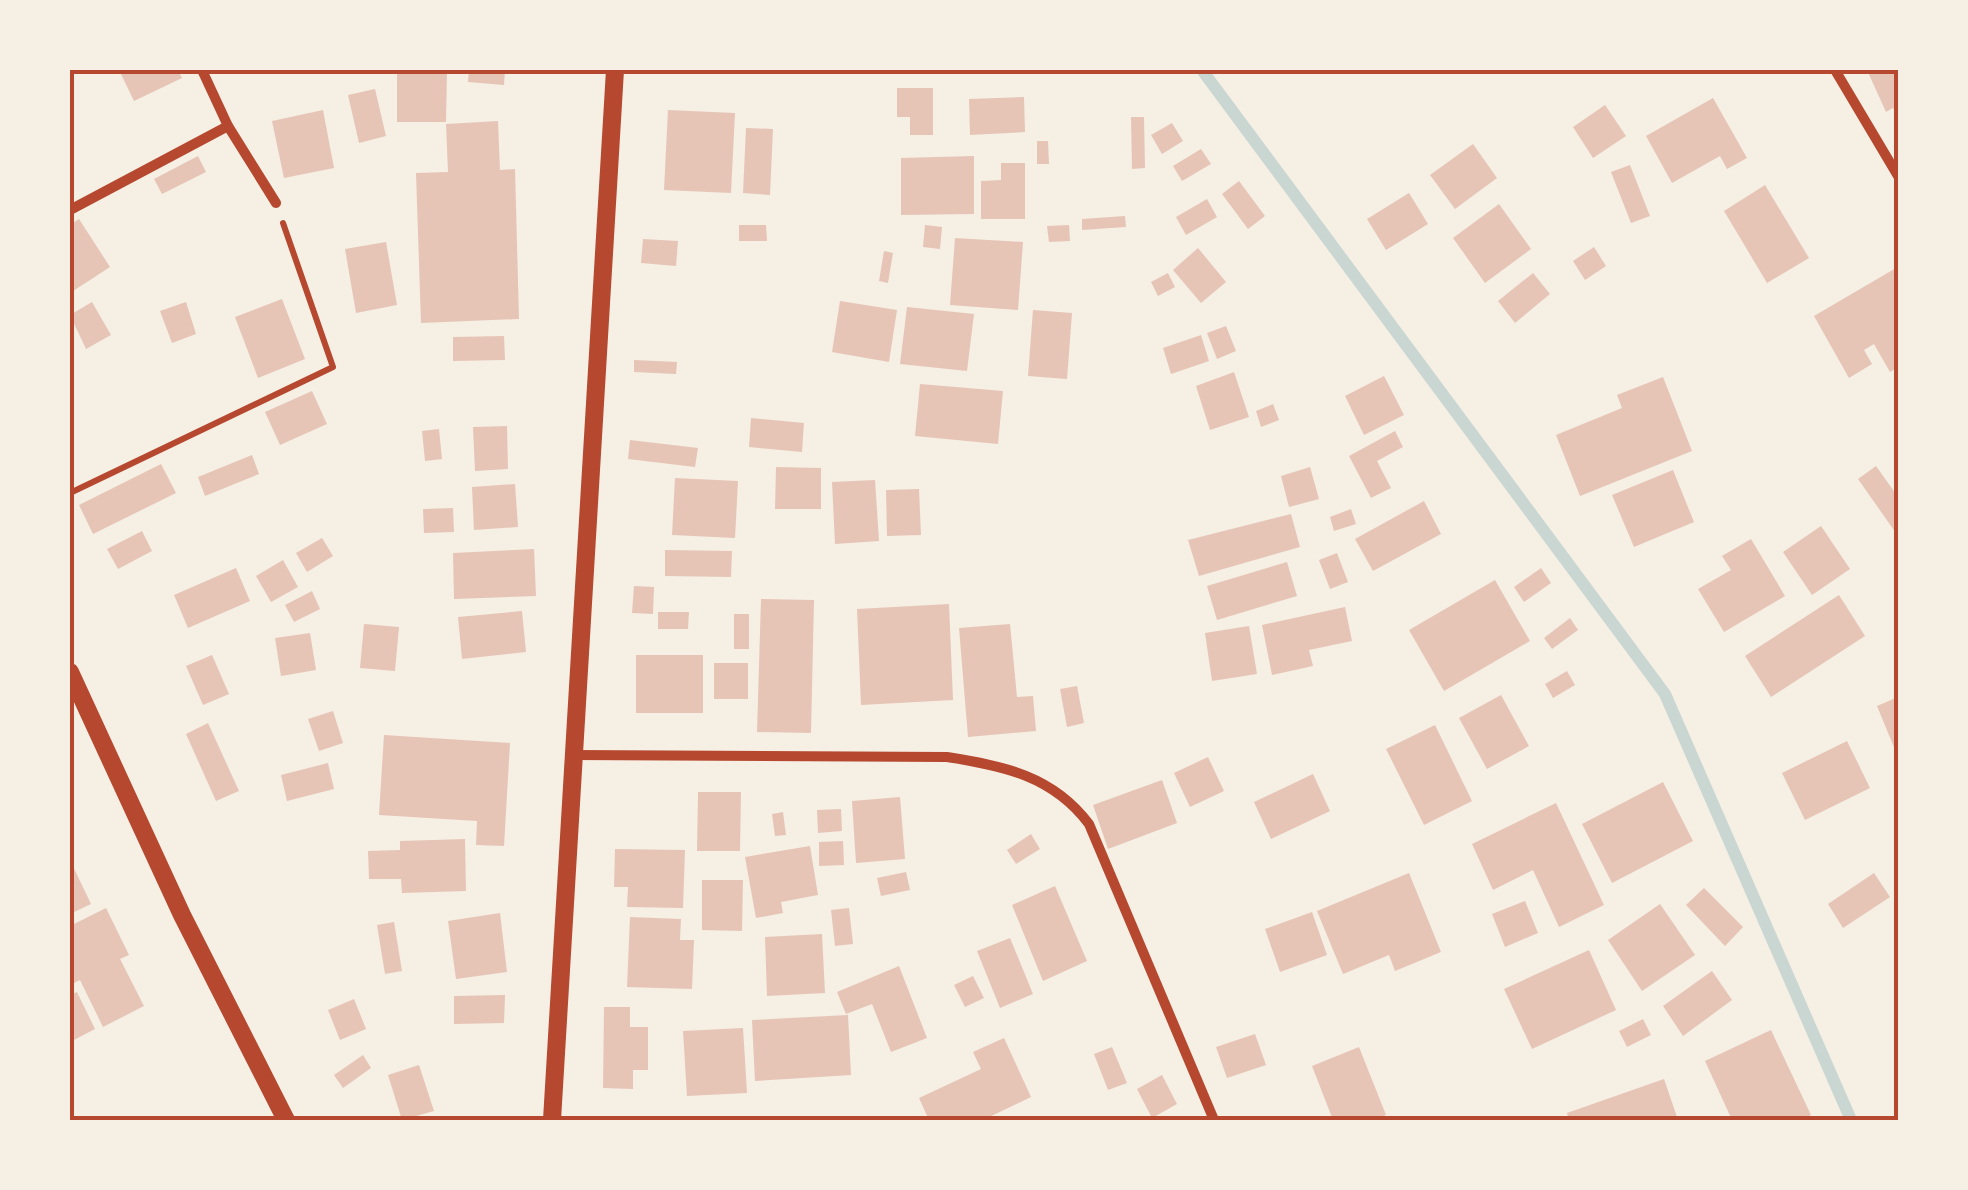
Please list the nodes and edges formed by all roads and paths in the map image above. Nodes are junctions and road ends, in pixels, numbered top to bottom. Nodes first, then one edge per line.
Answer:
1 (202, 70) edge
2 (615, 70) edge
3 (1835, 70) edge
4 (228, 126) junction
5 (1898, 176) edge
6 (276, 203) joint
7 (70, 210) edge
8 (70, 493) edge
9 (70, 672) edge
10 (572, 754) junction
11 (286, 1120) edge
12 (552, 1120) edge
13 (1214, 1120) edge

1 - 4 street
2 - 10 street
3 - 5 street
4 - 6 street
4 - 7 street
6 - 8 path
9 - 11 street
10 - 12 street
10 - 13 street

